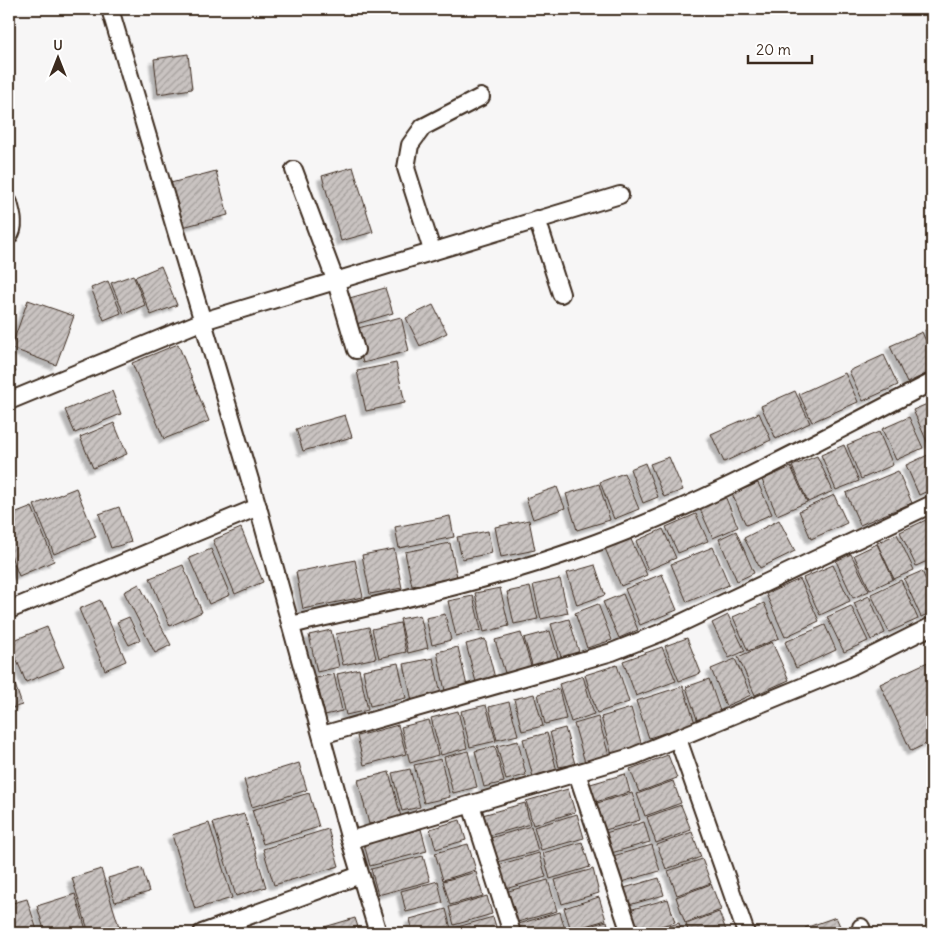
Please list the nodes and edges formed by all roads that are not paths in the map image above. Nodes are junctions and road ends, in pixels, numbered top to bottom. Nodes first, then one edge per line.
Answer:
1 (110, 9) edge
2 (481, 96) dead end
3 (294, 170) dead end
4 (620, 195) dead end
5 (9, 203) edge
6 (537, 219) junction
7 (9, 236) edge
8 (432, 250) junction
9 (336, 282) junction
10 (561, 294) dead end
11 (203, 321) junction
12 (356, 350) dead end
13 (932, 382) edge
14 (9, 401) edge
15 (932, 504) edge
16 (258, 506) junction
17 (9, 610) edge
18 (291, 625) junction
19 (932, 626) edge
20 (322, 735) junction
21 (678, 739) junction
22 (577, 774) junction
23 (471, 805) junction
24 (350, 840) junction
25 (360, 875) junction
26 (202, 933) edge
27 (378, 933) edge
28 (512, 933) edge
29 (630, 933) edge
30 (746, 933) edge

1 - 11 street
2 - 8 street
3 - 9 street
4 - 6 street
5 - 7 street
6 - 8 street
6 - 10 street
8 - 9 street
9 - 11 street
9 - 12 street
11 - 14 street
11 - 16 street
13 - 18 street
15 - 20 street
16 - 17 street
16 - 18 street
18 - 20 street
19 - 21 street
20 - 24 street
21 - 22 street
21 - 30 street
22 - 23 street
22 - 29 street
23 - 24 street
23 - 28 street
24 - 25 street
25 - 26 street
25 - 27 street

